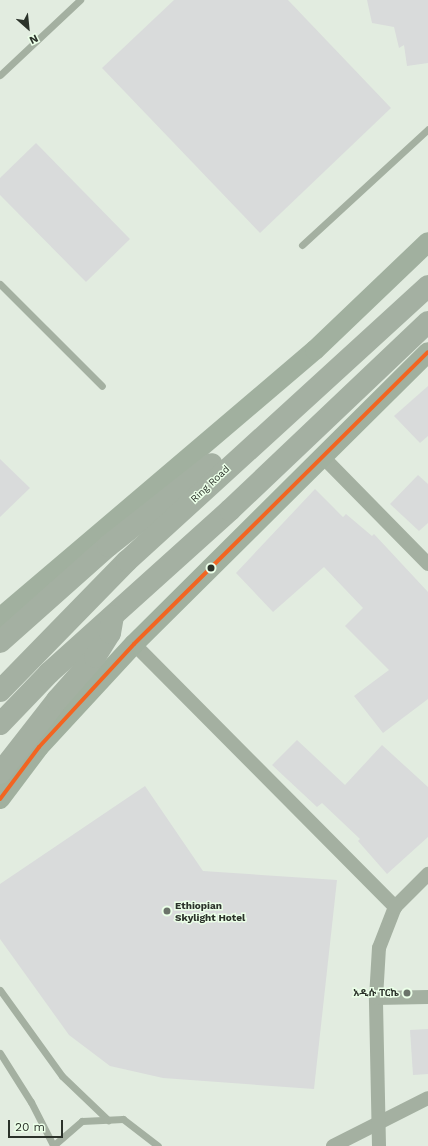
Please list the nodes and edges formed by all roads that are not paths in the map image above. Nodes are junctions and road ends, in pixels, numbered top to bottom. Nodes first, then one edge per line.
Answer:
1 (80, 0) edge
2 (0, 75) edge
3 (428, 129) edge
4 (428, 242) edge
5 (302, 245) dead end
6 (0, 284) edge
7 (428, 286) edge
8 (428, 322) edge
9 (428, 352) edge
10 (102, 386) dead end
11 (289, 415) junction
12 (321, 455) junction
13 (428, 564) edge
14 (114, 613) junction
15 (0, 618) edge
16 (0, 642) edge
17 (134, 644) junction
18 (0, 691) edge
19 (0, 724) edge
20 (0, 773) edge
21 (0, 799) edge
22 (428, 874) edge
23 (395, 907) junction
24 (0, 990) edge
25 (428, 997) edge
26 (376, 998) junction
27 (0, 1053) edge
28 (428, 1098) edge
29 (108, 1120) junction
30 (53, 1146) edge
31 (158, 1146) edge
32 (333, 1146) edge
33 (379, 1146) edge

1 - 2 lane
3 - 5 lane
4 - 15 street
6 - 10 lane
7 - 11 highway, Ring Road
8 - 14 highway
9 - 12 street
11 - 16 highway
11 - 18 highway, Ring Road
12 - 13 street
12 - 17 street
14 - 19 highway
14 - 20 highway
17 - 21 street
17 - 23 street
22 - 23 street
23 - 26 street
24 - 29 lane
25 - 26 street
26 - 33 street
27 - 30 lane
28 - 32 street
29 - 30 lane
29 - 31 lane

